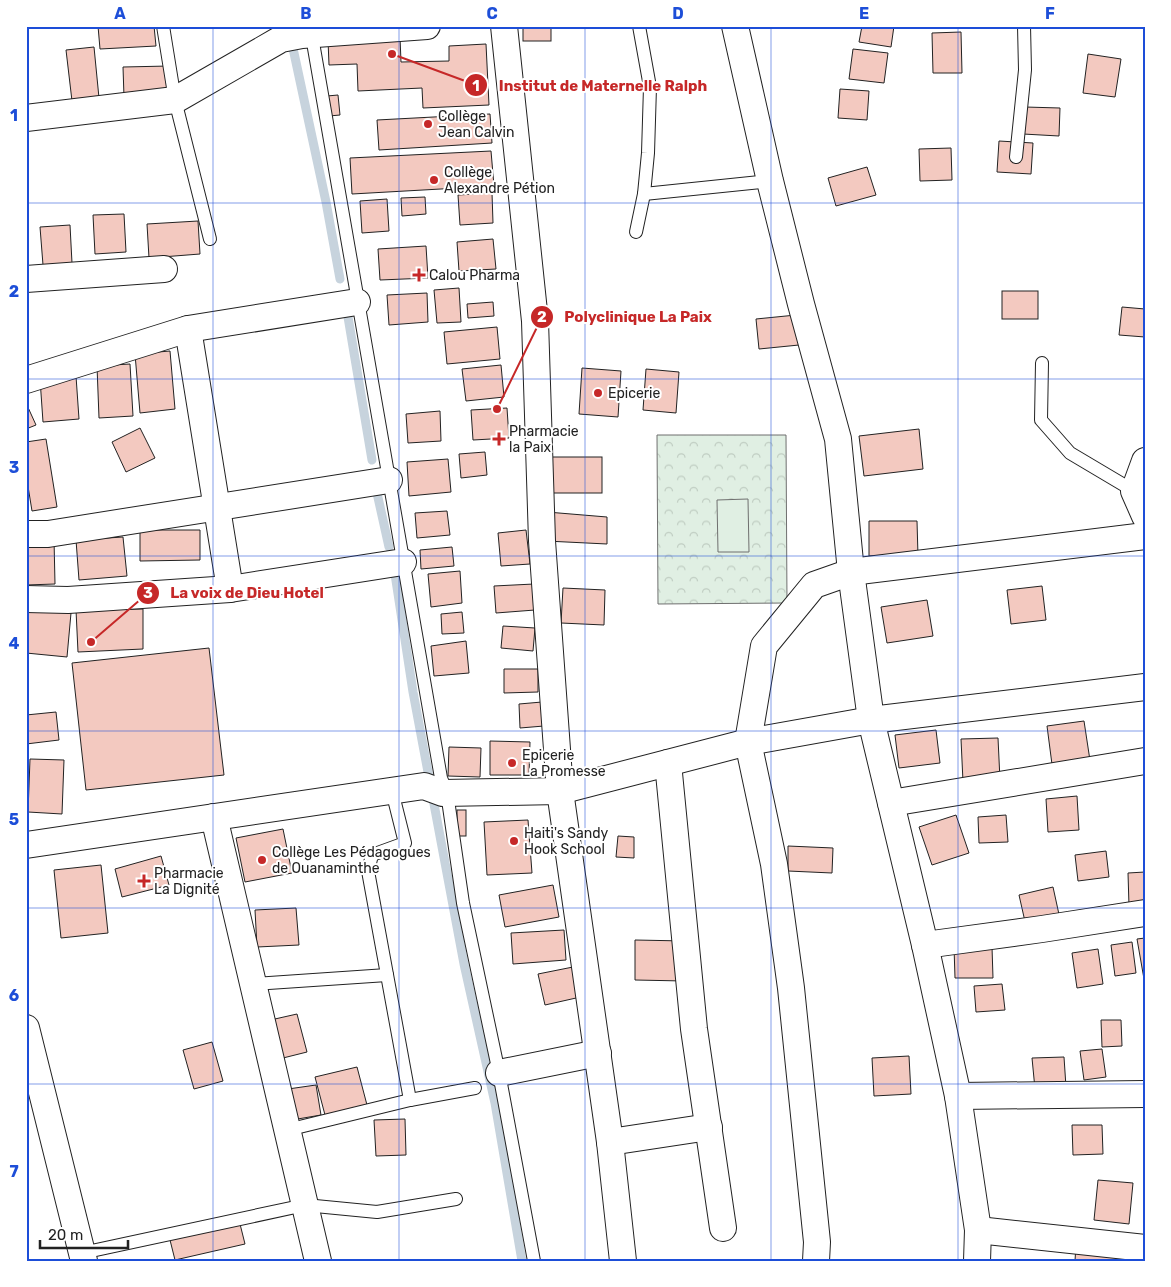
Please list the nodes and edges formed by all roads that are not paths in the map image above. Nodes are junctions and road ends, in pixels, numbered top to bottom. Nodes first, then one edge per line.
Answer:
1 (163, 26) edge
2 (427, 26) edge
3 (504, 26) edge
4 (639, 26) edge
5 (736, 26) edge
6 (1024, 26) edge
7 (301, 34) edge
8 (176, 100) junction
9 (26, 118) edge
10 (1016, 157) dead end
11 (770, 181) junction
12 (644, 194) junction
13 (636, 232) dead end
14 (210, 239) dead end
15 (164, 269) dead end
16 (26, 279) edge
17 (357, 302) junction
18 (188, 329) junction
19 (1042, 362) dead end
20 (26, 380) edge
21 (1145, 461) edge
22 (389, 480) junction
23 (1134, 492) junction
24 (217, 508) junction
25 (1145, 516) edge
26 (26, 534) edge
27 (1145, 536) edge
28 (403, 562) junction
29 (851, 572) junction
30 (230, 589) junction
31 (26, 599) edge
32 (1145, 688) edge
33 (871, 720) junction
34 (748, 742) junction
35 (1145, 761) edge
36 (668, 763) junction
37 (392, 791) junction
38 (438, 791) junction
39 (560, 791) junction
40 (891, 803) junction
41 (214, 816) junction
42 (26, 845) edge
43 (1145, 913) edge
44 (925, 945) junction
45 (387, 975) junction
46 (253, 984) junction
47 (26, 1028) edge
48 (598, 1053) junction
49 (500, 1073) junction
50 (475, 1088) dead end
51 (1145, 1094) edge
52 (958, 1096) junction
53 (410, 1100) junction
54 (709, 1127) junction
55 (287, 1130) junction
56 (610, 1142) junction
57 (456, 1199) dead end
58 (305, 1205) junction
59 (723, 1228) dead end
60 (978, 1230) junction
61 (1145, 1248) edge
62 (1067, 1250) edge
63 (83, 1257) edge
64 (318, 1261) edge
65 (534, 1261) edge
66 (623, 1261) edge
67 (816, 1261) edge
68 (977, 1261) edge

1 - 8 lane
2 - 7 street
3 - 39 street
4 - 12 lane
5 - 11 street
6 - 10 lane
7 - 8 street
7 - 17 lane
8 - 9 street
8 - 14 lane
11 - 12 lane
11 - 29 street
12 - 13 lane
15 - 16 street
17 - 18 street
17 - 22 lane
18 - 20 street
18 - 24 street
19 - 23 lane
21 - 23 street
22 - 24 street
22 - 28 lane
23 - 25 street
24 - 26 street
24 - 30 street
27 - 29 street
28 - 30 street
28 - 38 lane
29 - 33 street
29 - 34 street
30 - 31 street
32 - 33 street
33 - 34 street
33 - 40 street
34 - 36 street
34 - 67 street
35 - 40 street
36 - 39 street
36 - 54 street
37 - 38 street
37 - 41 street
37 - 45 lane
38 - 39 street
38 - 49 lane
39 - 48 street
40 - 44 street
41 - 42 street
41 - 46 street
43 - 44 street
44 - 52 street
45 - 46 lane
45 - 53 lane
46 - 55 street
47 - 63 street
48 - 49 street
48 - 56 street
49 - 65 lane
50 - 53 lane
51 - 52 street
52 - 60 street
53 - 55 lane
54 - 56 street
54 - 59 street
55 - 58 street
56 - 66 street
57 - 58 lane
58 - 63 lane
58 - 64 street
60 - 62 street
60 - 68 street
61 - 62 street

